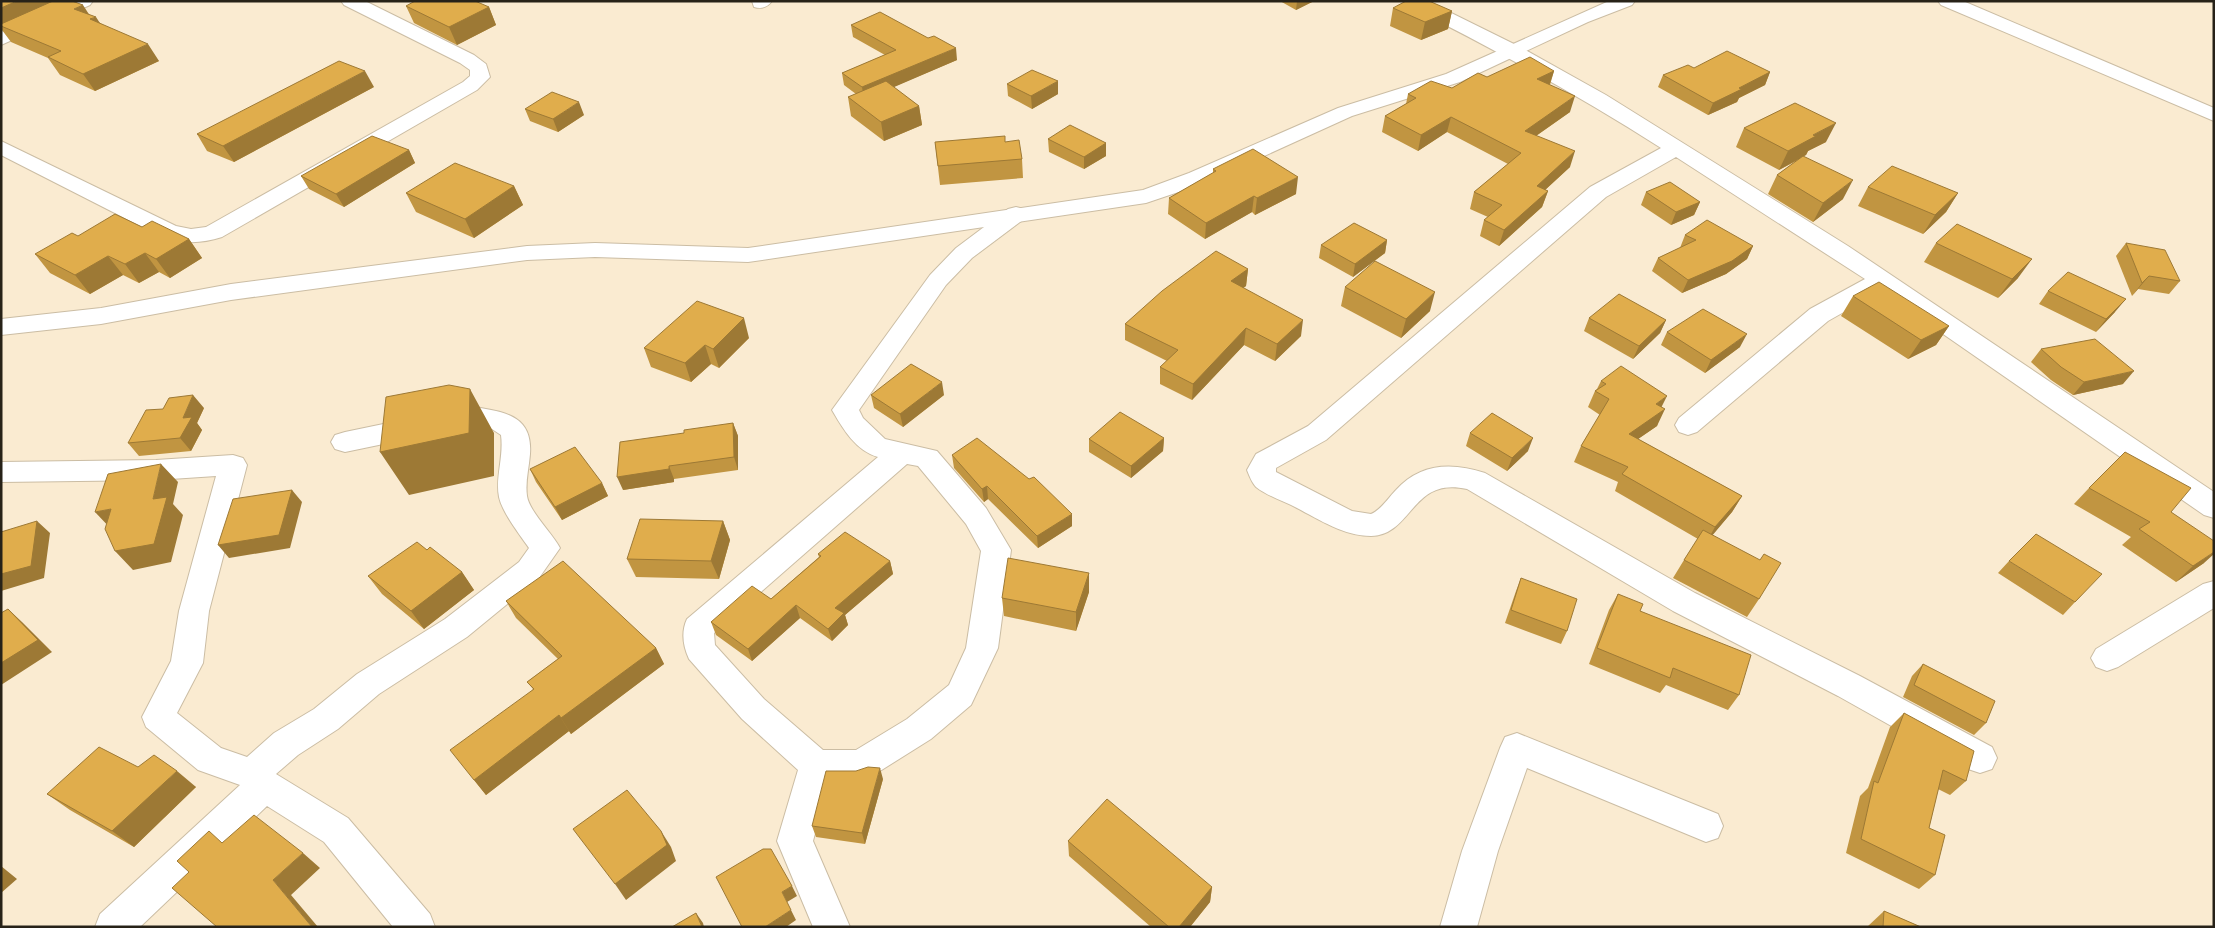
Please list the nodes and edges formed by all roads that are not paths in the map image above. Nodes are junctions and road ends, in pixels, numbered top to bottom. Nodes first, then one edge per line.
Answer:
1 (84, 1) edge
2 (350, 1) edge
3 (1412, 1) edge
4 (1626, 1) edge
5 (1947, 1) edge
6 (1, 39) edge
7 (1513, 51) junction
8 (2214, 115) edge
9 (1, 147) edge
10 (1676, 148) junction
11 (1016, 214) junction
12 (1882, 280) junction
13 (1, 327) edge
14 (1688, 425) dead end
15 (345, 442) dead end
16 (902, 452) junction
17 (1, 472) edge
18 (2214, 507) edge
19 (2214, 593) edge
20 (2108, 658) dead end
21 (1980, 758) dead end
22 (816, 765) junction
23 (258, 780) junction
24 (1706, 826) dead end
25 (113, 927) edge
26 (417, 927) edge
27 (832, 927) edge
28 (1458, 927) edge

1 - 6 street
2 - 9 street
3 - 7 street
4 - 7 street
5 - 8 street
7 - 10 street
7 - 11 street
10 - 12 street
10 - 21 street
11 - 13 street
11 - 16 street
12 - 14 street
12 - 18 street
15 - 23 street
16 - 22 street
16 - 22 street
17 - 23 street
19 - 20 street
22 - 27 street
23 - 25 street
23 - 26 street
24 - 28 street

